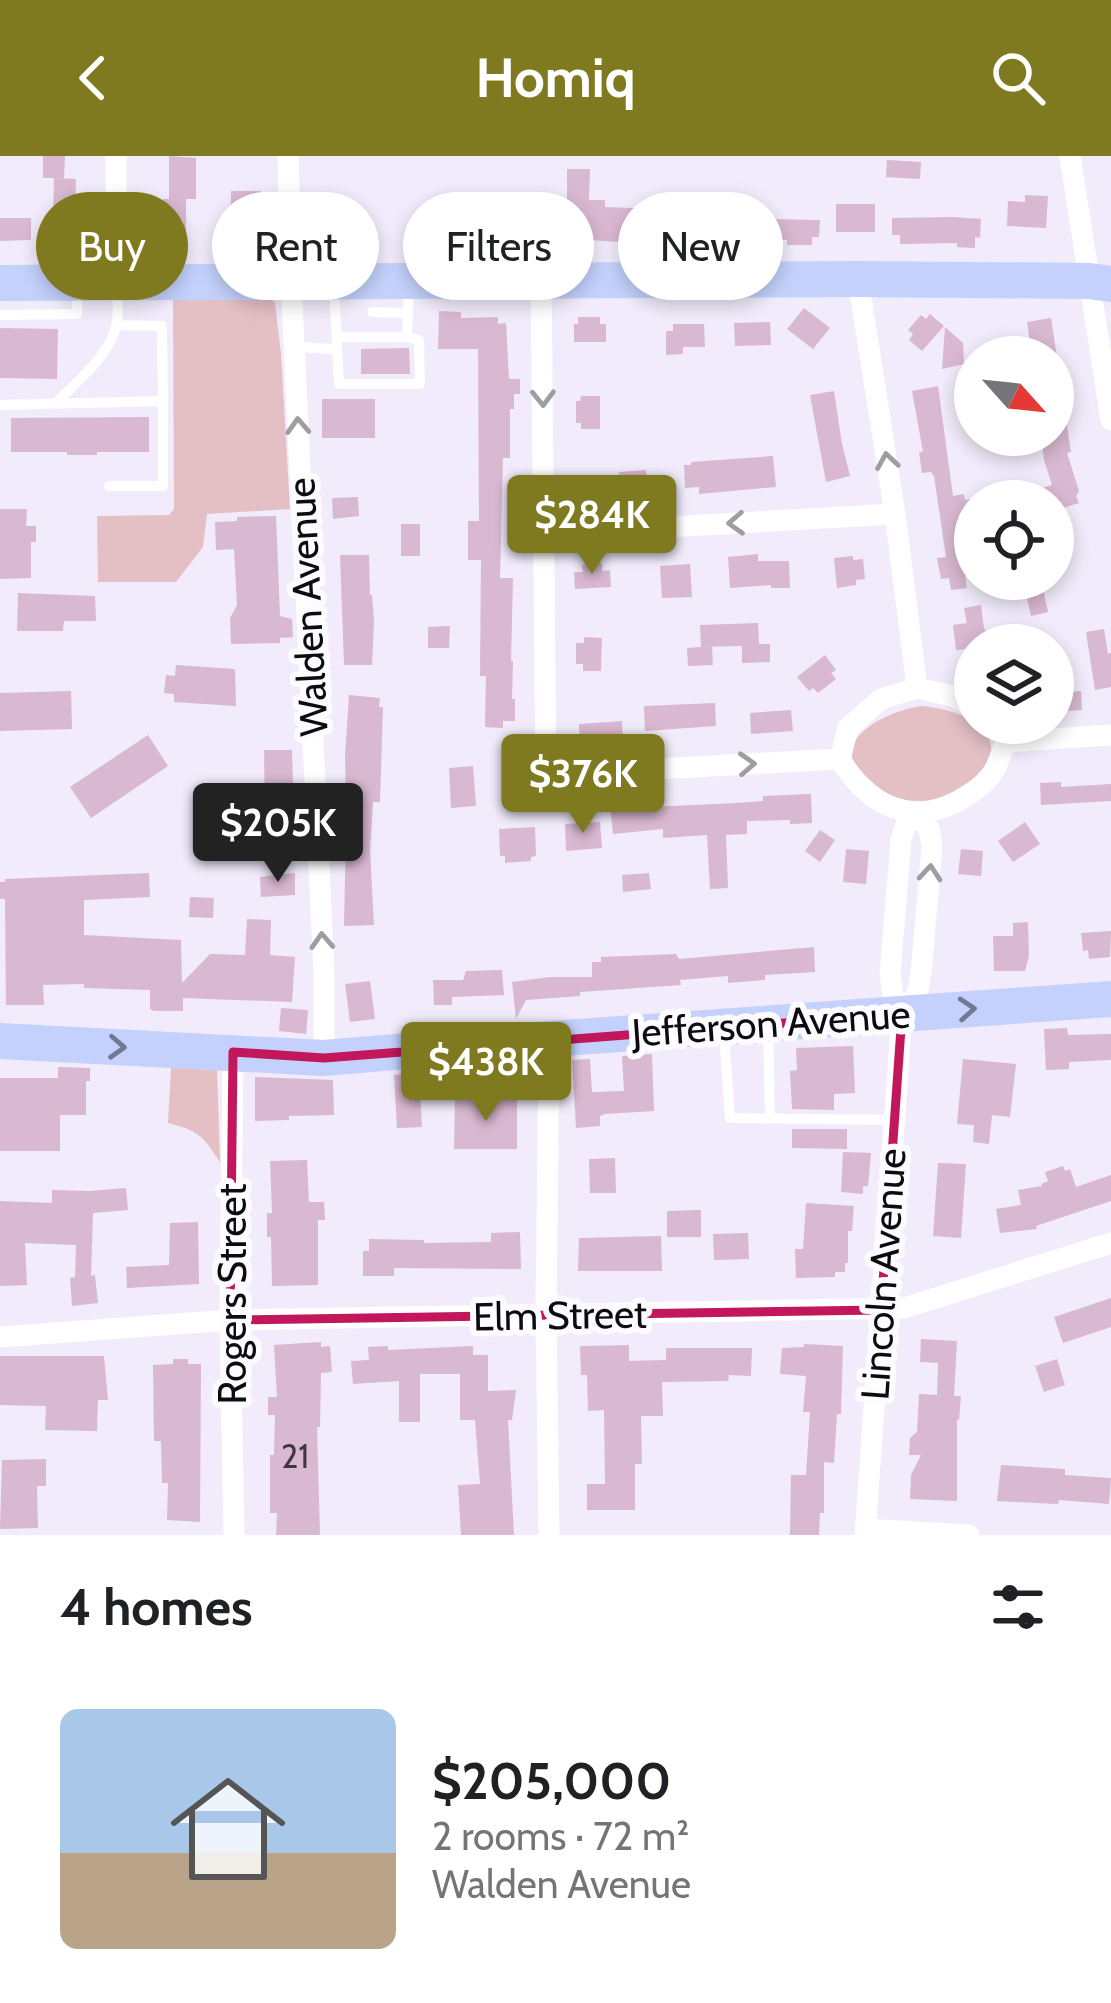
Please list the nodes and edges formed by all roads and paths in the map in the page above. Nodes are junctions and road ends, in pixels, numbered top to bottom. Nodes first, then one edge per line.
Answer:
1 (116, 156) edge
2 (288, 156) edge
3 (1070, 156) edge
4 (116, 192) edge
5 (289, 192) edge
6 (859, 279) junction
7 (594, 280) edge
8 (1100, 282) edge
9 (0, 283) edge
10 (36, 283) edge
11 (403, 297) edge
12 (403, 299) edge
13 (77, 300) edge
14 (117, 300) edge
15 (293, 300) edge
16 (334, 300) edge
17 (409, 300) edge
18 (541, 300) edge
19 (338, 302) junction
20 (372, 312) dead end
21 (0, 315) edge
22 (117, 326) junction
23 (407, 337) junction
24 (337, 343) junction
25 (295, 347) junction
26 (164, 401) junction
27 (57, 402) junction
28 (0, 405) edge
29 (1111, 420) edge
30 (109, 486) dead end
31 (895, 514) junction
32 (545, 534) junction
33 (917, 688) junction
34 (954, 697) edge
35 (1074, 734) edge
36 (1111, 735) edge
37 (998, 744) edge
38 (840, 759) junction
39 (919, 814) junction
40 (1111, 1000) edge
41 (902, 1014) junction
42 (767, 1024) junction
43 (723, 1027) junction
44 (549, 1039) junction
45 (0, 1041) edge
46 (233, 1052) junction
47 (324, 1058) junction
48 (770, 1118) junction
49 (895, 1120) junction
50 (1111, 1243) edge
51 (881, 1310) junction
52 (546, 1315) junction
53 (230, 1320) junction
54 (0, 1337) edge
55 (865, 1532) edge
56 (234, 1535) edge
57 (549, 1535) edge
58 (969, 1535) edge

1 - 4 street
2 - 5 street, Walden Avenue
3 - 8 street
6 - 7 main road
6 - 8 main road
31 -> 6 street
8 - 29 street
9 - 10 main road
11 - 19 main road
12 - 20 lane
13 - 21 lane
14 - 22 lane
15 - 25 street, Walden Avenue
16 - 19 main road
17 - 23 lane
18 -> 32 street
19 - 24 lane
22 - 26 lane
22 - 27 lane
23 - 24 lane
23 - 24 lane
24 - 25 lane
47 -> 25 street, Walden Avenue
26 - 27 lane
26 - 30 lane
27 - 28 lane
31 -> 32 street
31 - 33 street
32 -> 38 street
33 - 34 street
33 - 38 street
35 - 36 street
37 - 39 street
38 - 39 street
41 -> 39 street, Lincoln Avenue
39 - 41 street, Lincoln Avenue
41 -> 40 main road, Jefferson Avenue
41 - 42 main road, Jefferson Avenue
41 - 49 street, Lincoln Avenue
42 - 43 main road, Jefferson Avenue
42 - 48 lane
43 - 44 main road, Jefferson Avenue
43 - 48 lane
44 - 47 main road, Jefferson Avenue
44 - 52 street
45 -> 46 main road, Jefferson Avenue
46 - 47 main road, Jefferson Avenue
46 - 53 street, Rogers Street
48 - 49 lane
49 - 51 street, Lincoln Avenue
50 - 51 street, Elm Street
51 - 52 street, Elm Street
51 - 55 street, Lincoln Avenue
52 - 53 street, Elm Street
52 - 57 street
53 - 54 street, Elm Street
53 - 56 street, Rogers Street
55 - 58 street

